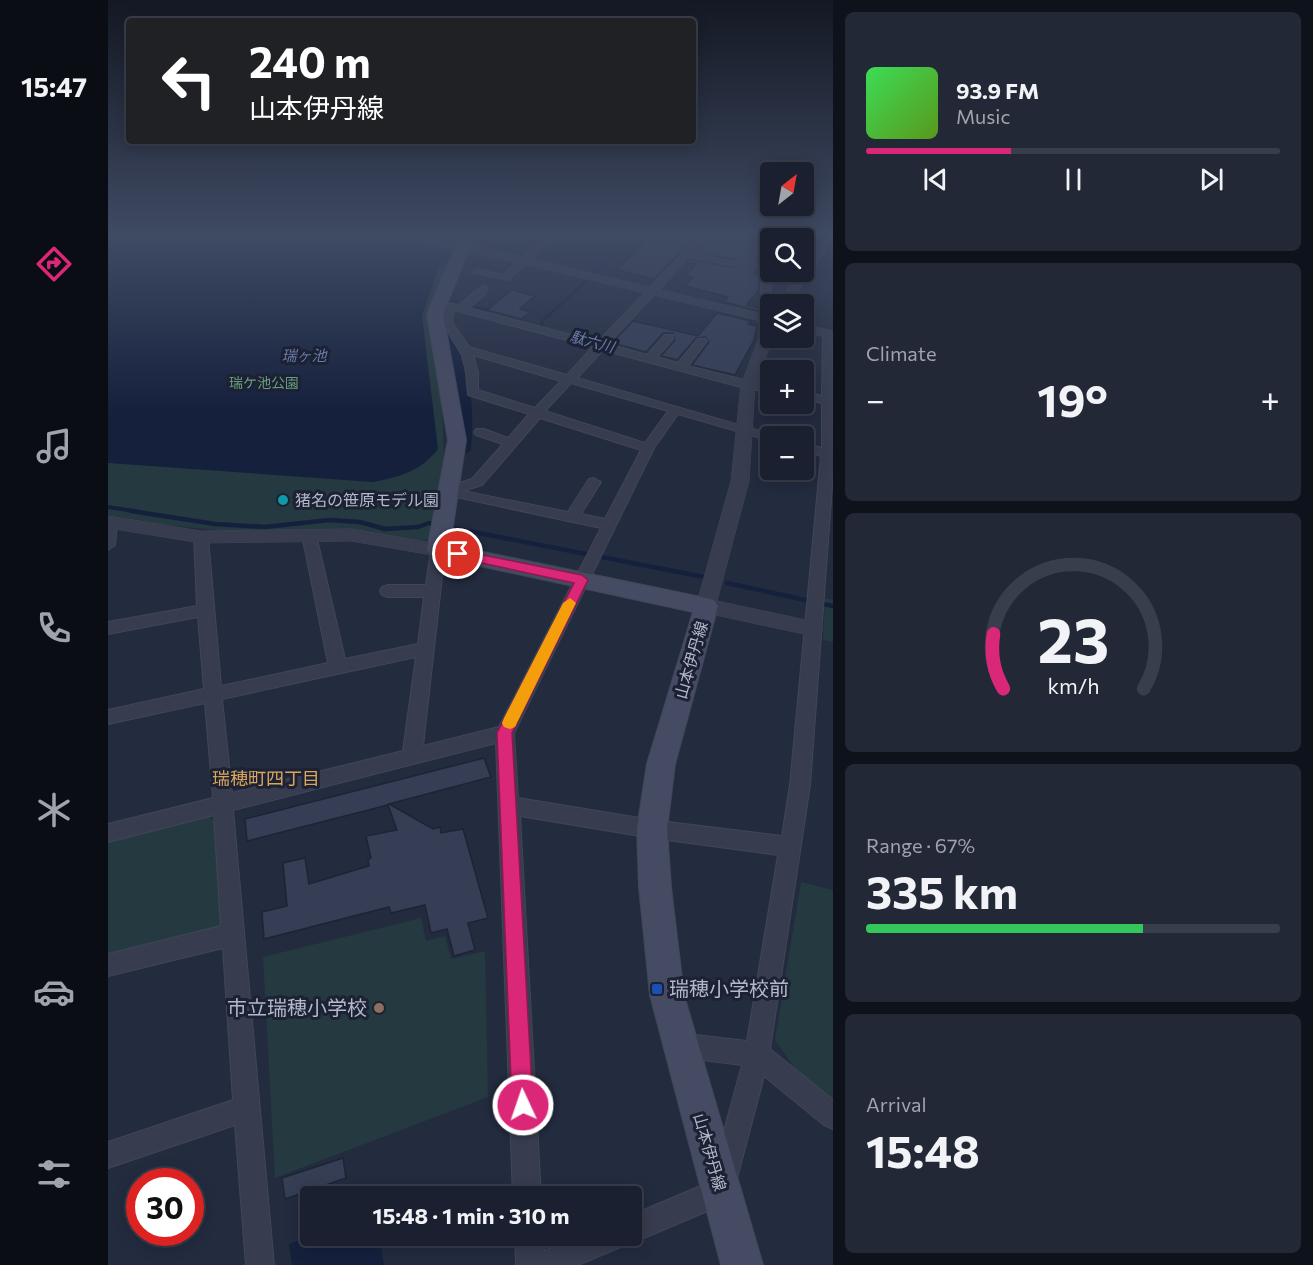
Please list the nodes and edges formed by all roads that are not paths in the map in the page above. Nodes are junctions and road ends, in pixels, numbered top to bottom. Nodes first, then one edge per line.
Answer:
1 (444, 294) edge
2 (479, 294) edge
3 (650, 294) edge
4 (665, 294) edge
5 (463, 307) junction
6 (760, 318) edge
7 (814, 331) edge
8 (831, 335) edge
9 (669, 337) dead end
10 (702, 341) dead end
11 (603, 345) junction
12 (761, 348) edge
13 (467, 350) junction
14 (650, 358) junction
15 (682, 366) junction
16 (570, 380) junction
17 (748, 384) junction
18 (760, 386) edge
19 (814, 397) edge
20 (831, 401) edge
21 (675, 410) junction
22 (536, 414) junction
23 (745, 430) junction
24 (480, 432) dead end
25 (760, 434) edge
26 (511, 443) junction
27 (648, 448) junction
28 (814, 450) edge
29 (830, 454) edge
30 (594, 482) dead end
31 (447, 491) junction
32 (572, 517) junction
33 (109, 522) edge
34 (610, 525) junction
35 (309, 534) junction
36 (201, 537) junction
37 (108, 545) edge
38 (438, 550) junction
39 (582, 580) junction
40 (388, 591) dead end
41 (432, 591) junction
42 (706, 606) junction
43 (204, 610) junction
44 (108, 628) edge
45 (813, 628) junction
46 (424, 649) junction
47 (338, 668) junction
48 (214, 695) junction
49 (108, 717) edge
50 (505, 733) junction
51 (412, 757) junction
52 (223, 804) junction
53 (510, 805) junction
54 (652, 829) junction
55 (108, 833) edge
56 (789, 846) junction
57 (231, 935) junction
58 (108, 966) edge
59 (679, 1045) junction
60 (757, 1054) junction
61 (247, 1107) junction
62 (833, 1116) edge
63 (108, 1155) edge
64 (527, 1186) edge
65 (722, 1191) junction
66 (642, 1224) edge
67 (529, 1246) edge
68 (590, 1246) edge
69 (260, 1265) edge
70 (530, 1265) edge
71 (544, 1265) edge
72 (742, 1265) edge

1 - 31 main road
2 - 5 street
3 - 11 street
4 - 6 street
5 - 11 street
5 - 13 street
7 - 8 street
8 - 20 street
9 - 14 street
10 - 15 street
11 - 14 street
11 - 16 street
12 - 17 street
13 - 16 street
13 - 22 street
14 - 15 street
15 - 17 street
16 - 21 street
16 - 22 street
17 - 18 street
17 - 23 street
19 - 20 street
20 - 29 street
21 - 23 street
21 - 27 street
22 - 26 street
22 - 27 street
23 - 25 street
23 - 42 street
24 - 26 street
26 - 31 street
27 - 34 street
28 - 29 street
29 - 45 street
30 - 32 street
31 - 32 street
31 - 38 main road
32 - 34 street
33 - 36 street
33 - 37 street
34 - 39 street
35 - 36 street
35 - 38 street
35 - 47 street
36 - 43 street
38 - 39 main road, 山本伊丹線
38 - 41 street
39 - 42 main road, 山本伊丹線
39 - 50 street
40 - 41 street
41 - 46 street
42 - 45 street
42 - 54 main road, 山本伊丹線
43 - 44 street
43 - 48 street
45 - 56 street
46 - 47 street
46 - 51 street
47 - 48 street
48 - 49 street
48 - 52 street
50 - 51 street
50 - 53 street
51 - 52 street
52 - 55 street
52 - 57 street
53 - 54 street
53 - 64 street
54 - 56 street
54 - 59 main road, 山本伊丹線
56 - 60 street
57 - 58 street
57 - 61 street
59 - 60 street
59 - 65 main road, 山本伊丹線
60 - 62 street
60 - 65 street
61 - 63 street
61 - 69 street
65 - 66 street
65 - 72 main road, 山本伊丹線
67 - 70 street
68 - 71 street

